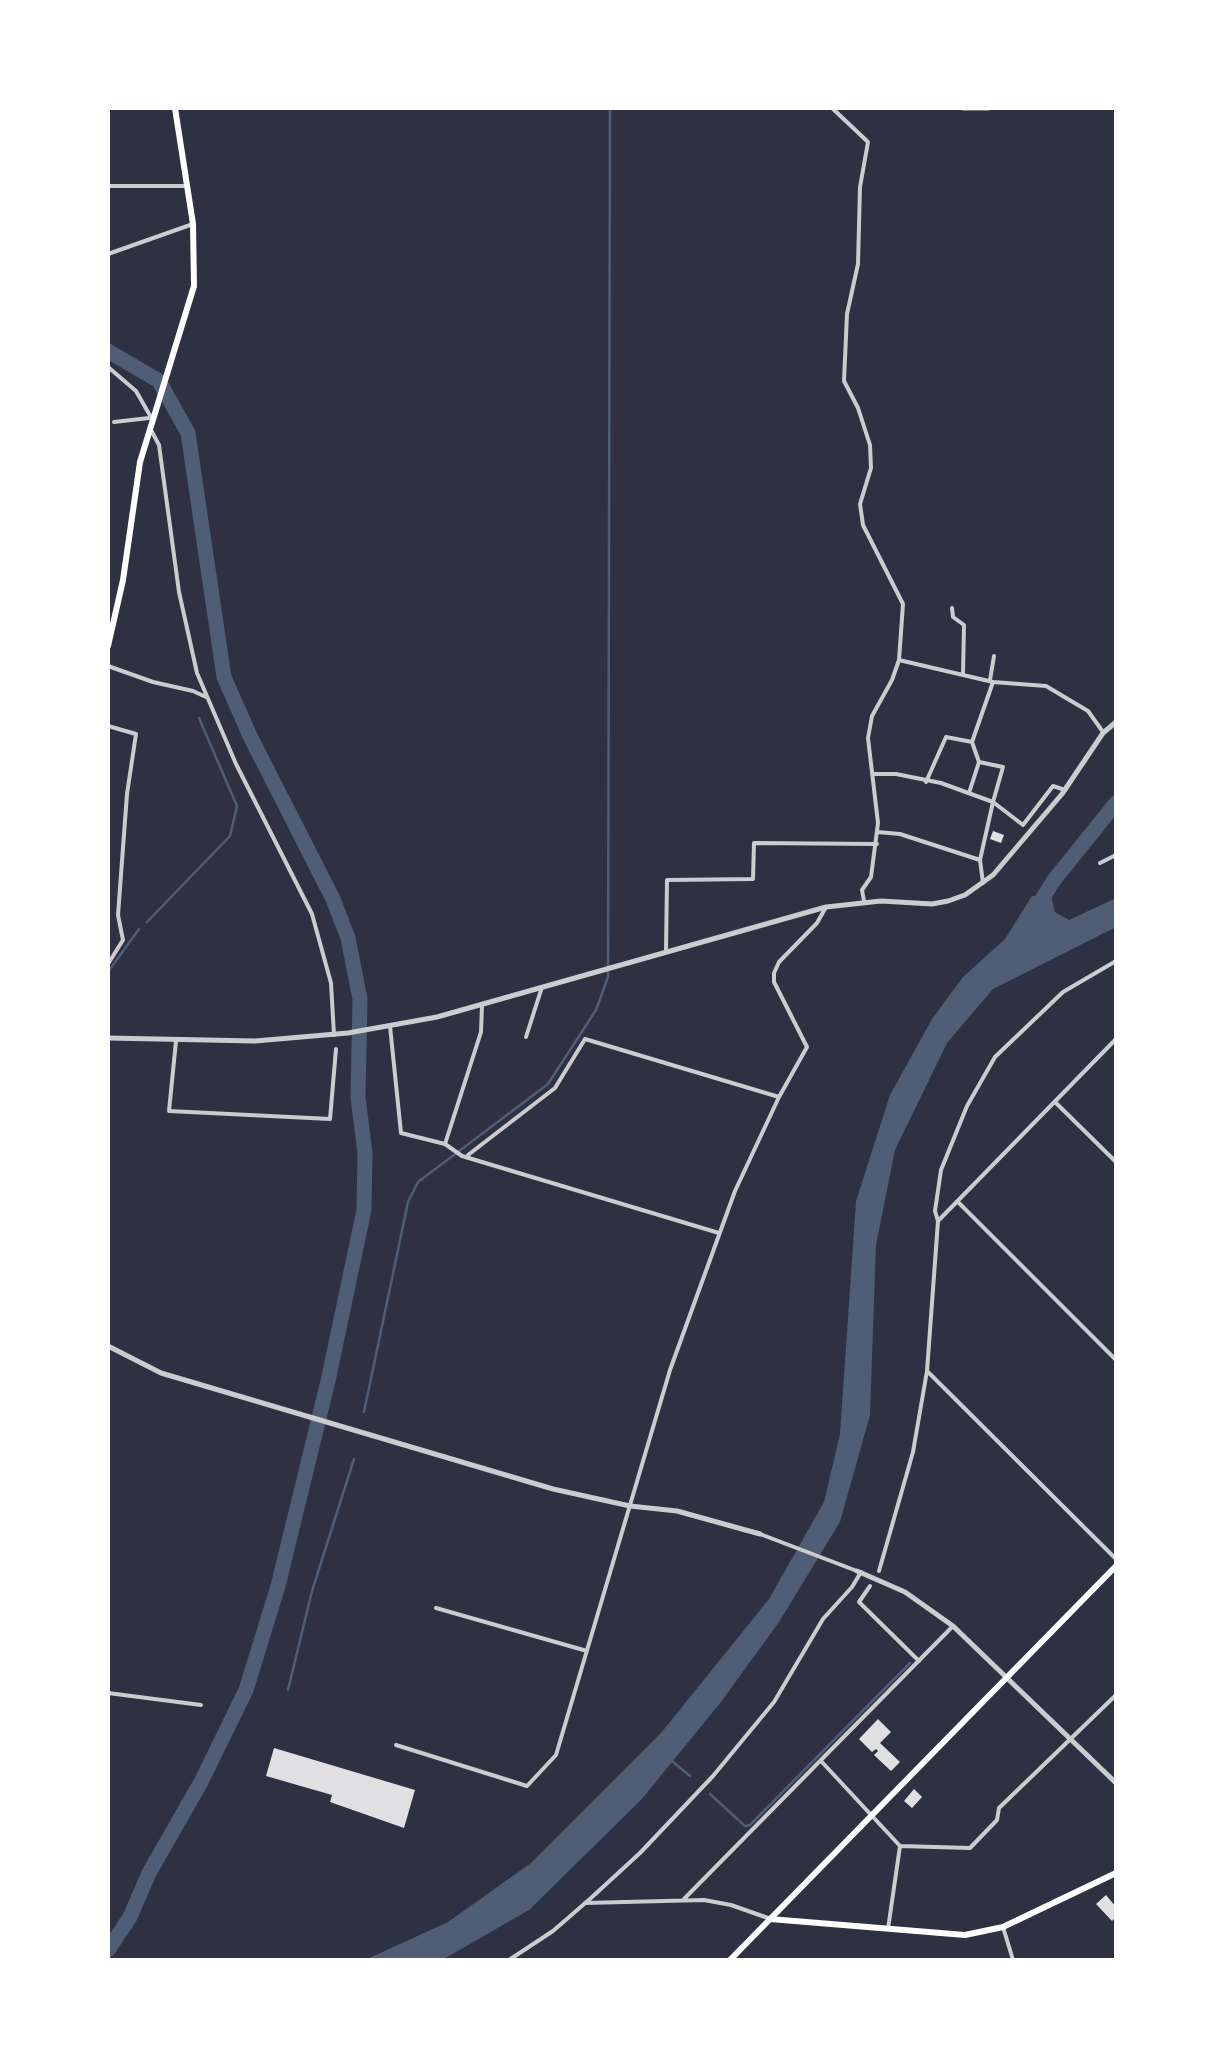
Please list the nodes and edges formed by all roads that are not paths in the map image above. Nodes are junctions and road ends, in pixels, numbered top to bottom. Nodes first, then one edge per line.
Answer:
1 (175, 108) edge
2 (832, 108) edge
3 (963, 108) edge
4 (988, 108) edge
5 (108, 186) edge
6 (187, 186) junction
7 (193, 224) junction
8 (108, 254) edge
9 (108, 367) edge
10 (114, 422) dead end
11 (153, 422) junction
12 (952, 608) dead end
13 (108, 646) edge
14 (994, 656) dead end
15 (899, 660) junction
16 (108, 666) edge
17 (963, 675) junction
18 (991, 682) junction
19 (206, 698) junction
20 (1116, 722) edge
21 (108, 726) edge
22 (1103, 733) junction
23 (972, 742) junction
24 (980, 762) junction
25 (872, 774) junction
26 (926, 782) junction
27 (1065, 790) junction
28 (969, 793) junction
29 (993, 802) junction
30 (878, 832) junction
31 (876, 844) junction
32 (1116, 855) edge
33 (980, 860) junction
34 (1100, 863) dead end
35 (984, 883) junction
36 (864, 902) junction
37 (826, 907) junction
38 (666, 952) junction
39 (1116, 962) edge
40 (108, 964) edge
41 (542, 988) junction
42 (482, 1005) junction
43 (390, 1026) junction
44 (334, 1035) junction
45 (526, 1037) dead end
46 (108, 1038) edge
47 (1116, 1039) edge
48 (176, 1040) junction
49 (336, 1049) dead end
50 (779, 1097) junction
51 (1055, 1102) junction
52 (445, 1144) junction
53 (464, 1157) junction
54 (1116, 1162) edge
55 (958, 1202) junction
56 (938, 1221) junction
57 (718, 1233) junction
58 (108, 1346) edge
59 (1116, 1360) edge
60 (927, 1371) junction
61 (630, 1506) junction
62 (760, 1534) joint
63 (1116, 1562) edge
64 (859, 1571) junction
65 (878, 1571) dead end
66 (870, 1586) dead end
67 (436, 1608) dead end
68 (953, 1626) junction
69 (587, 1651) junction
70 (919, 1661) junction
71 (1007, 1678) junction
72 (108, 1693) edge
73 (1116, 1694) edge
74 (201, 1705) dead end
75 (1071, 1740) junction
76 (396, 1746) dead end
77 (821, 1762) junction
78 (1116, 1784) edge
79 (874, 1816) junction
80 (900, 1846) junction
81 (1116, 1873) edge
82 (684, 1899) junction
83 (586, 1904) junction
84 (769, 1919) junction
85 (1003, 1928) junction
86 (888, 1929) junction
87 (509, 1960) edge
88 (730, 1960) edge
89 (1013, 1960) edge

1 - 6 main road
2 - 15 street
3 - 4 street
5 - 6 street
6 - 7 main road
7 - 8 street
7 - 11 main road
9 - 11 street
10 - 11 street
11 - 13 main road
11 - 19 street
12 - 17 street
14 - 18 street
15 - 17 street
15 - 25 street
16 - 19 street
17 - 18 street
18 - 22 street
18 - 23 street
19 - 44 street
20 - 22 street
21 - 40 street
22 - 27 street
23 - 24 street
23 - 26 street
24 - 28 street
24 - 29 street
25 - 26 street
25 - 30 street
26 - 28 street
27 - 29 street
27 - 35 street
28 - 29 street
29 - 33 street
30 - 31 street
30 - 33 street
31 - 36 street
31 - 38 street
32 - 34 street
33 - 35 street
35 - 36 street
36 - 37 street
37 - 38 street
37 - 50 street
38 - 41 street
39 - 56 street
41 - 42 street
41 - 45 street
42 - 43 street
42 - 52 street
43 - 44 street
43 - 52 street
44 - 48 street
46 - 48 street
47 - 51 street
48 - 49 street
50 - 53 street
50 - 57 street
51 - 54 street
51 - 55 street
52 - 53 street
53 - 57 street
55 - 56 street
55 - 59 street
56 - 60 street
57 - 61 street
58 - 61 street
60 - 63 street
60 - 65 street
61 - 62 street
61 - 69 street
62 - 64 street
63 - 71 main road
64 - 68 street
64 - 83 street
66 - 70 street
67 - 69 street
68 - 70 street
68 - 71 street
69 - 76 street
70 - 77 street
71 - 75 street
71 - 79 main road
72 - 74 street
73 - 75 street
75 - 78 street
75 - 80 street
77 - 79 street
77 - 82 street
79 - 80 street
79 - 84 main road
80 - 86 street
81 - 85 main road
82 - 83 street
82 - 84 street
83 - 87 street
84 - 86 main road
84 - 88 main road
85 - 86 main road
85 - 89 street

